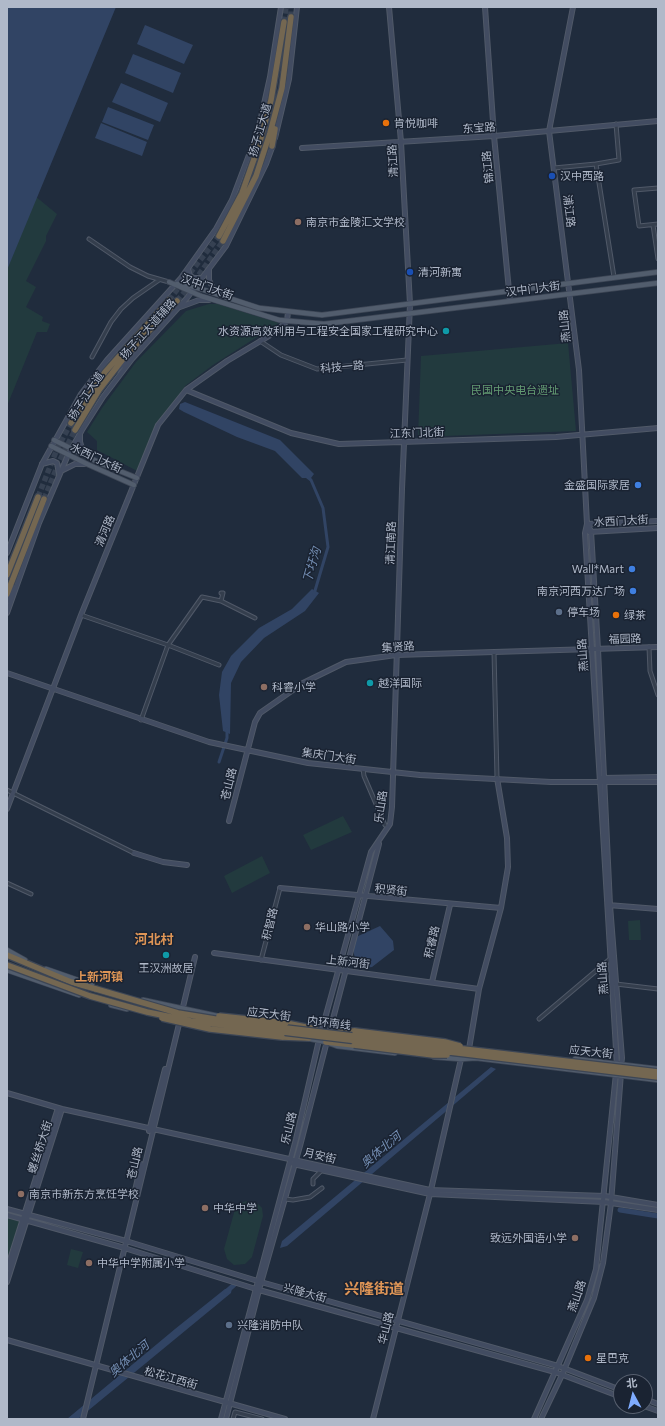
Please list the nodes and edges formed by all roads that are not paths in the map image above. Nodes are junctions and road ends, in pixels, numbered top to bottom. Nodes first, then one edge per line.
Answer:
1 (281, 7) edge
2 (297, 7) edge
3 (390, 7) edge
4 (484, 7) edge
5 (573, 7) edge
6 (291, 17) tunnel mouth
7 (284, 22) tunnel mouth
8 (276, 110) junction
9 (658, 121) edge
10 (616, 124) junction
11 (263, 130) junction
12 (549, 131) junction
13 (494, 136) junction
14 (401, 142) junction
15 (272, 146) junction
16 (253, 147) junction
17 (302, 148) dead end
18 (596, 164) junction
19 (554, 168) junction
20 (658, 188) edge
21 (658, 224) edge
22 (653, 225) junction
23 (90, 239) dead end
24 (658, 259) edge
25 (210, 268) junction
26 (188, 269) junction
27 (658, 272) edge
28 (202, 278) junction
29 (614, 278) junction
30 (159, 280) junction
31 (169, 282) joint
32 (658, 282) edge
33 (569, 283) junction
34 (175, 284) junction
35 (196, 287) junction
36 (509, 291) junction
37 (192, 292) junction
38 (570, 293) junction
39 (222, 296) junction
40 (168, 300) tunnel mouth
41 (213, 300) junction
42 (177, 301) tunnel mouth
43 (510, 301) junction
44 (410, 304) junction
45 (178, 308) junction
46 (288, 312) junction
47 (410, 313) junction
48 (287, 321) junction
49 (260, 341) junction
50 (116, 350) junction
51 (92, 357) dead end
52 (132, 359) junction
53 (407, 360) junction
54 (105, 372) junction
55 (112, 374) junction
56 (186, 390) junction
57 (71, 423) tunnel mouth
58 (658, 428) edge
59 (78, 431) junction
60 (582, 435) junction
61 (54, 440) junction
62 (404, 443) junction
63 (51, 446) junction
64 (72, 448) junction
65 (68, 454) junction
66 (89, 458) junction
67 (42, 464) junction
68 (86, 464) junction
69 (60, 472) junction
70 (137, 478) junction
71 (134, 485) junction
72 (658, 521) edge
73 (587, 524) junction
74 (658, 528) edge
75 (590, 531) junction
76 (584, 533) junction
77 (7, 553) edge
78 (7, 575) edge
79 (13, 578) junction
80 (221, 593) dead end
81 (7, 594) edge
82 (221, 601) junction
83 (8, 611) edge
84 (81, 615) junction
85 (255, 618) dead end
86 (590, 622) junction
87 (596, 622) junction
88 (168, 645) junction
89 (649, 647) junction
90 (658, 647) edge
91 (592, 649) junction
92 (598, 649) junction
93 (494, 652) junction
94 (396, 655) junction
95 (219, 666) dead end
96 (8, 676) edge
97 (53, 690) junction
98 (658, 695) edge
99 (141, 720) junction
100 (247, 750) junction
101 (363, 769) junction
102 (393, 772) junction
103 (658, 777) edge
104 (497, 778) junction
105 (602, 780) junction
106 (658, 782) edge
107 (7, 790) edge
108 (13, 793) junction
109 (7, 808) edge
110 (229, 821) dead end
111 (385, 825) dead end
112 (379, 843) junction
113 (134, 853) joint
114 (187, 865) dead end
115 (7, 884) edge
116 (280, 888) joint
117 (31, 894) dead end
118 (359, 896) junction
119 (366, 897) junction
120 (450, 905) junction
121 (608, 905) junction
122 (501, 908) junction
123 (658, 909) edge
124 (7, 951) edge
125 (214, 953) dead end
126 (7, 955) edge
127 (196, 957) dead end
128 (610, 959) junction
129 (262, 960) junction
130 (25, 964) junction
131 (8, 967) edge
132 (339, 970) junction
133 (346, 971) junction
134 (432, 982) junction
135 (616, 984) junction
136 (479, 989) junction
137 (658, 989) edge
138 (148, 1004) junction
139 (181, 1009) junction
140 (147, 1012) junction
141 (539, 1019) dead end
142 (178, 1021) junction
143 (315, 1029) junction
144 (322, 1030) junction
145 (333, 1031) junction
146 (309, 1038) junction
147 (319, 1040) junction
148 (326, 1042) junction
149 (469, 1048) junction
150 (476, 1055) junction
151 (461, 1059) junction
152 (619, 1064) junction
153 (658, 1069) edge
154 (658, 1072) edge
155 (618, 1076) junction
156 (658, 1077) edge
157 (658, 1080) edge
158 (7, 1093) edge
159 (60, 1109) junction
160 (152, 1128) junction
161 (290, 1161) junction
162 (296, 1162) junction
163 (322, 1170) junction
164 (354, 1175) junction
165 (313, 1184) dead end
166 (322, 1188) dead end
167 (430, 1192) junction
168 (605, 1196) junction
169 (612, 1197) junction
170 (285, 1199) junction
171 (604, 1202) junction
172 (611, 1202) junction
173 (658, 1205) edge
174 (7, 1209) edge
175 (658, 1210) edge
176 (7, 1215) edge
177 (25, 1215) junction
178 (24, 1220) junction
179 (124, 1241) junction
180 (123, 1247) junction
181 (7, 1270) edge
182 (7, 1282) edge
183 (259, 1282) junction
184 (257, 1289) junction
185 (397, 1320) junction
186 (396, 1327) junction
187 (7, 1340) edge
188 (94, 1366) junction
189 (558, 1366) junction
190 (565, 1369) junction
191 (555, 1372) junction
192 (562, 1375) junction
193 (613, 1387) edge
194 (613, 1394) edge
195 (228, 1403) junction
196 (82, 1417) edge
197 (221, 1419) edge
198 (226, 1419) edge
199 (233, 1419) edge
200 (262, 1419) edge
201 (285, 1419) edge
202 (373, 1419) edge
203 (534, 1419) edge
204 (541, 1419) edge

1 - 16 street, 扬子江大道辅路
2 - 15 street, 扬子江大道辅路
3 - 14 street, 清江路
4 - 13 street, 锦江路
5 - 12 street, 浦江路
6 - 8 highway, 扬子江大道
7 - 11 highway, 扬子江大道
8 - 11 highway, 扬子江大道
8 - 15 highway
9 - 10 street, 东宝路
10 - 12 street, 东宝路
10 - 18 street
11 - 16 highway
12 - 13 street, 东宝路
12 - 19 street, 浦江路
13 - 14 street, 东宝路
13 - 36 street, 锦江路
14 - 17 street, 东宝路
14 - 44 street, 清江路
15 - 25 street, 扬子江大道辅路
16 - 26 street, 扬子江大道辅路
18 - 19 street
18 - 29 street
19 - 33 street, 浦江路
20 - 22 street
21 - 22 street
22 - 24 street
23 - 30 street
25 - 28 street, 扬子江大道辅路
25 - 39 street
26 - 28 street
26 - 34 street, 扬子江大道辅路
27 - 29 main road, 汉中门大街
28 - 35 street, 扬子江大道辅路
29 - 33 main road, 汉中门大街
30 - 31 street
30 - 51 street
31 - 34 main road, 汉中门大街
32 - 38 main road, 汉中门大街
33 - 36 main road, 汉中门大街
33 - 38 street, 浦江路
34 - 35 main road, 汉中门大街
34 - 37 main road, 汉中门大街
34 - 50 street, 扬子江大道辅路
35 - 37 street, 扬子江大道辅路
35 - 39 main road, 汉中门大街
36 - 43 street, 锦江路
36 - 44 main road, 汉中门大街
37 - 41 main road, 汉中门大街
37 - 45 street, 扬子江大道辅路
38 - 43 main road, 汉中门大街
38 - 60 street, 燕山路
39 - 46 main road, 汉中门大街
40 - 54 highway, 扬子江大道
41 - 45 street
41 - 48 main road, 汉中门大街
42 - 55 highway, 扬子江大道
43 - 47 main road, 汉中门大街
44 - 46 main road, 汉中门大街
44 - 47 street, 清江路
45 - 52 street, 扬子江大道辅路
46 - 48 street
47 - 48 main road, 汉中门大街
47 - 53 street, 清江南路
48 - 49 street, 清河路
49 - 53 street, 科技一路
49 - 56 street, 清河路
50 - 54 street
50 - 61 street, 扬子江大道辅路
52 - 55 street
52 - 59 street, 扬子江大道辅路
53 - 62 street, 清江南路
54 - 57 highway, 扬子江大道
55 - 59 highway, 扬子江大道
56 - 62 street, 江东门北街
56 - 70 street, 清河路
58 - 60 street, 江东门北街
59 - 64 street, 扬子江大道辅路
59 - 66 street
60 - 62 street, 江东门北街
60 - 73 street, 燕山路
61 - 63 street, 扬子江大道辅路
61 - 64 main road, 水西门大街
62 - 94 street, 清江南路
63 - 65 main road, 水西门大街
63 - 67 street, 扬子江大道辅路
64 - 65 street, 扬子江大道辅路
64 - 66 main road, 水西门大街
65 - 68 main road, 水西门大街
65 - 69 street, 扬子江大道辅路
66 - 70 main road, 水西门大街
67 - 69 street
67 - 77 street, 扬子江大道辅路
68 - 69 street
68 - 71 main road, 水西门大街
69 - 83 street, 扬子江大道辅路
70 - 71 street, 清河路
71 - 84 street, 清河路
72 - 73 street, 水西门大街
73 - 75 street, 燕山路
73 - 76 street, 燕山路
74 - 75 street, 水西门大街
75 - 76 street, 水西门大街
75 - 87 street, 燕山路
76 - 86 street, 燕山路
78 - 79 highway
79 - 81 highway
79 - 83 street
80 - 82 street
82 - 85 street
82 - 88 street
84 - 88 street
84 - 97 street, 清河路
86 - 87 street
86 - 91 street, 燕山路
87 - 92 street, 燕山路
88 - 95 street
88 - 99 street
89 - 90 street, 福园路
89 - 92 street, 福园路
89 - 98 street
91 - 92 street, 福园路
91 - 93 street, 集贤路
91 - 105 street, 燕山路
92 - 105 street, 燕山路
93 - 94 street, 集贤路
93 - 104 street
94 - 100 street, 集贤路
94 - 102 street, 清江南路
96 - 97 street, 集庆门大街
97 - 99 street, 集庆门大街
97 - 108 street, 清河路
99 - 100 street, 集庆门大街
100 - 101 street, 集庆门大街
100 - 110 street, 苍山路
101 - 102 street, 集庆门大街
101 - 111 street
102 - 104 street, 集庆门大街
102 - 112 street, 乐山路
103 - 105 street, 集庆门大街
104 - 105 street, 集庆门大街
104 - 122 street
105 - 106 street, 集庆门大街
105 - 121 street, 燕山路
107 - 108 street
108 - 109 street, 清河路
108 - 113 street
112 - 118 street, 乐山路
112 - 119 street, 乐山路
113 - 114 street
115 - 117 street
116 - 118 street, 积贤街
116 - 129 street, 积智路
118 - 119 street, 积贤街
118 - 132 street, 乐山路
119 - 120 street, 积贤街
119 - 133 street, 乐山路
120 - 122 street, 积贤街
120 - 134 street, 积睿路
121 - 123 street
121 - 128 street, 燕山路
121 - 135 street, 燕山路
122 - 136 street
124 - 130 highway
124 - 139 main road, 应天大街
125 - 129 street, 上新河街
126 - 130 highway, 内环南线
127 - 139 street, 苍山路
128 - 141 street
128 - 152 street, 燕山路
129 - 132 street, 上新河街
130 - 138 highway, 内环南线, bridge
131 - 140 highway, 内环南线, bridge
131 - 142 main road, 应天大街
132 - 133 street, 上新河街
132 - 144 street, 乐山路
133 - 134 street, 上新河街
133 - 145 street, 乐山路
134 - 136 street, 上新河街
135 - 137 street
135 - 152 street, 燕山路
136 - 149 street
138 - 143 highway, bridge
138 - 150 highway, 内环南线, bridge
139 - 142 street, 苍山路
139 - 143 main road, 应天大街
140 - 146 highway, bridge
140 - 150 highway, 内环南线, bridge
142 - 146 main road, 应天大街
142 - 160 street, 苍山路
143 - 144 main road, 应天大街
144 - 145 main road, 应天大街
144 - 147 street, 乐山路
145 - 148 street, 乐山路
145 - 149 main road, 应天大街
145 - 150 highway, bridge
146 - 147 main road, 应天大街
147 - 148 main road, 应天大街
147 - 161 street, 乐山路
148 - 150 main road, 应天大街
148 - 150 highway, bridge
148 - 151 main road, 应天大街
148 - 162 street, 乐山路
149 - 152 main road, 应天大街
150 - 151 main road, 应天大街
150 - 154 highway, 内环南线, bridge
150 - 155 main road, 应天大街
150 - 156 highway, 内环南线, bridge
151 - 167 street, 华山路
152 - 153 main road, 应天大街
152 - 155 street, 燕山路
155 - 157 main road, 应天大街
155 - 168 street, 燕山路
155 - 169 street, 燕山路
158 - 159 street, 月安街
159 - 160 street, 月安街
159 - 177 street, 螺丝桥大街
160 - 161 street, 月安街
160 - 179 street, 苍山路
161 - 162 street, 月安街
161 - 183 street, 乐山路
162 - 163 street
162 - 164 street, 月安街
162 - 170 street, 乐山路
163 - 164 street
163 - 165 street
164 - 167 street
166 - 170 street
167 - 168 street
167 - 171 street
167 - 185 street, 华山路
168 - 169 street
168 - 171 street, 燕山路
169 - 172 street, 燕山路
169 - 173 street
170 - 183 street, 乐山路
171 - 172 street
171 - 189 street, 燕山路
172 - 175 street
172 - 190 street, 燕山路
174 - 177 street, 兴隆大街
176 - 178 street, 兴隆大街
177 - 178 street, 螺丝桥大街
177 - 179 street, 兴隆大街
178 - 180 street, 兴隆大街
178 - 181 street, 螺丝桥大街
178 - 182 street, 螺丝桥大街
179 - 180 street, 苍山路
179 - 183 street, 兴隆大街
180 - 184 street, 兴隆大街
180 - 188 street, 苍山路
183 - 184 street, 乐山路
183 - 185 street, 兴隆大街
184 - 186 street, 兴隆大街
184 - 195 street, 乐山路
185 - 186 street, 华山路
185 - 189 street, 兴隆大街
186 - 191 street, 兴隆大街
186 - 202 street, 华山路
187 - 188 street, 松花江西街
188 - 195 street, 松花江西街
188 - 196 street, 苍山路
189 - 190 street, 兴隆大街
189 - 191 street, 燕山路
190 - 192 street, 燕山路
190 - 193 street, 兴隆大街
191 - 192 street, 兴隆大街
191 - 203 street, 燕山路
192 - 194 street, 兴隆大街
192 - 204 street, 燕山路
195 - 197 street, 乐山路
195 - 198 street, 乐山路
195 - 201 street, 松花江西街
199 - 200 street

